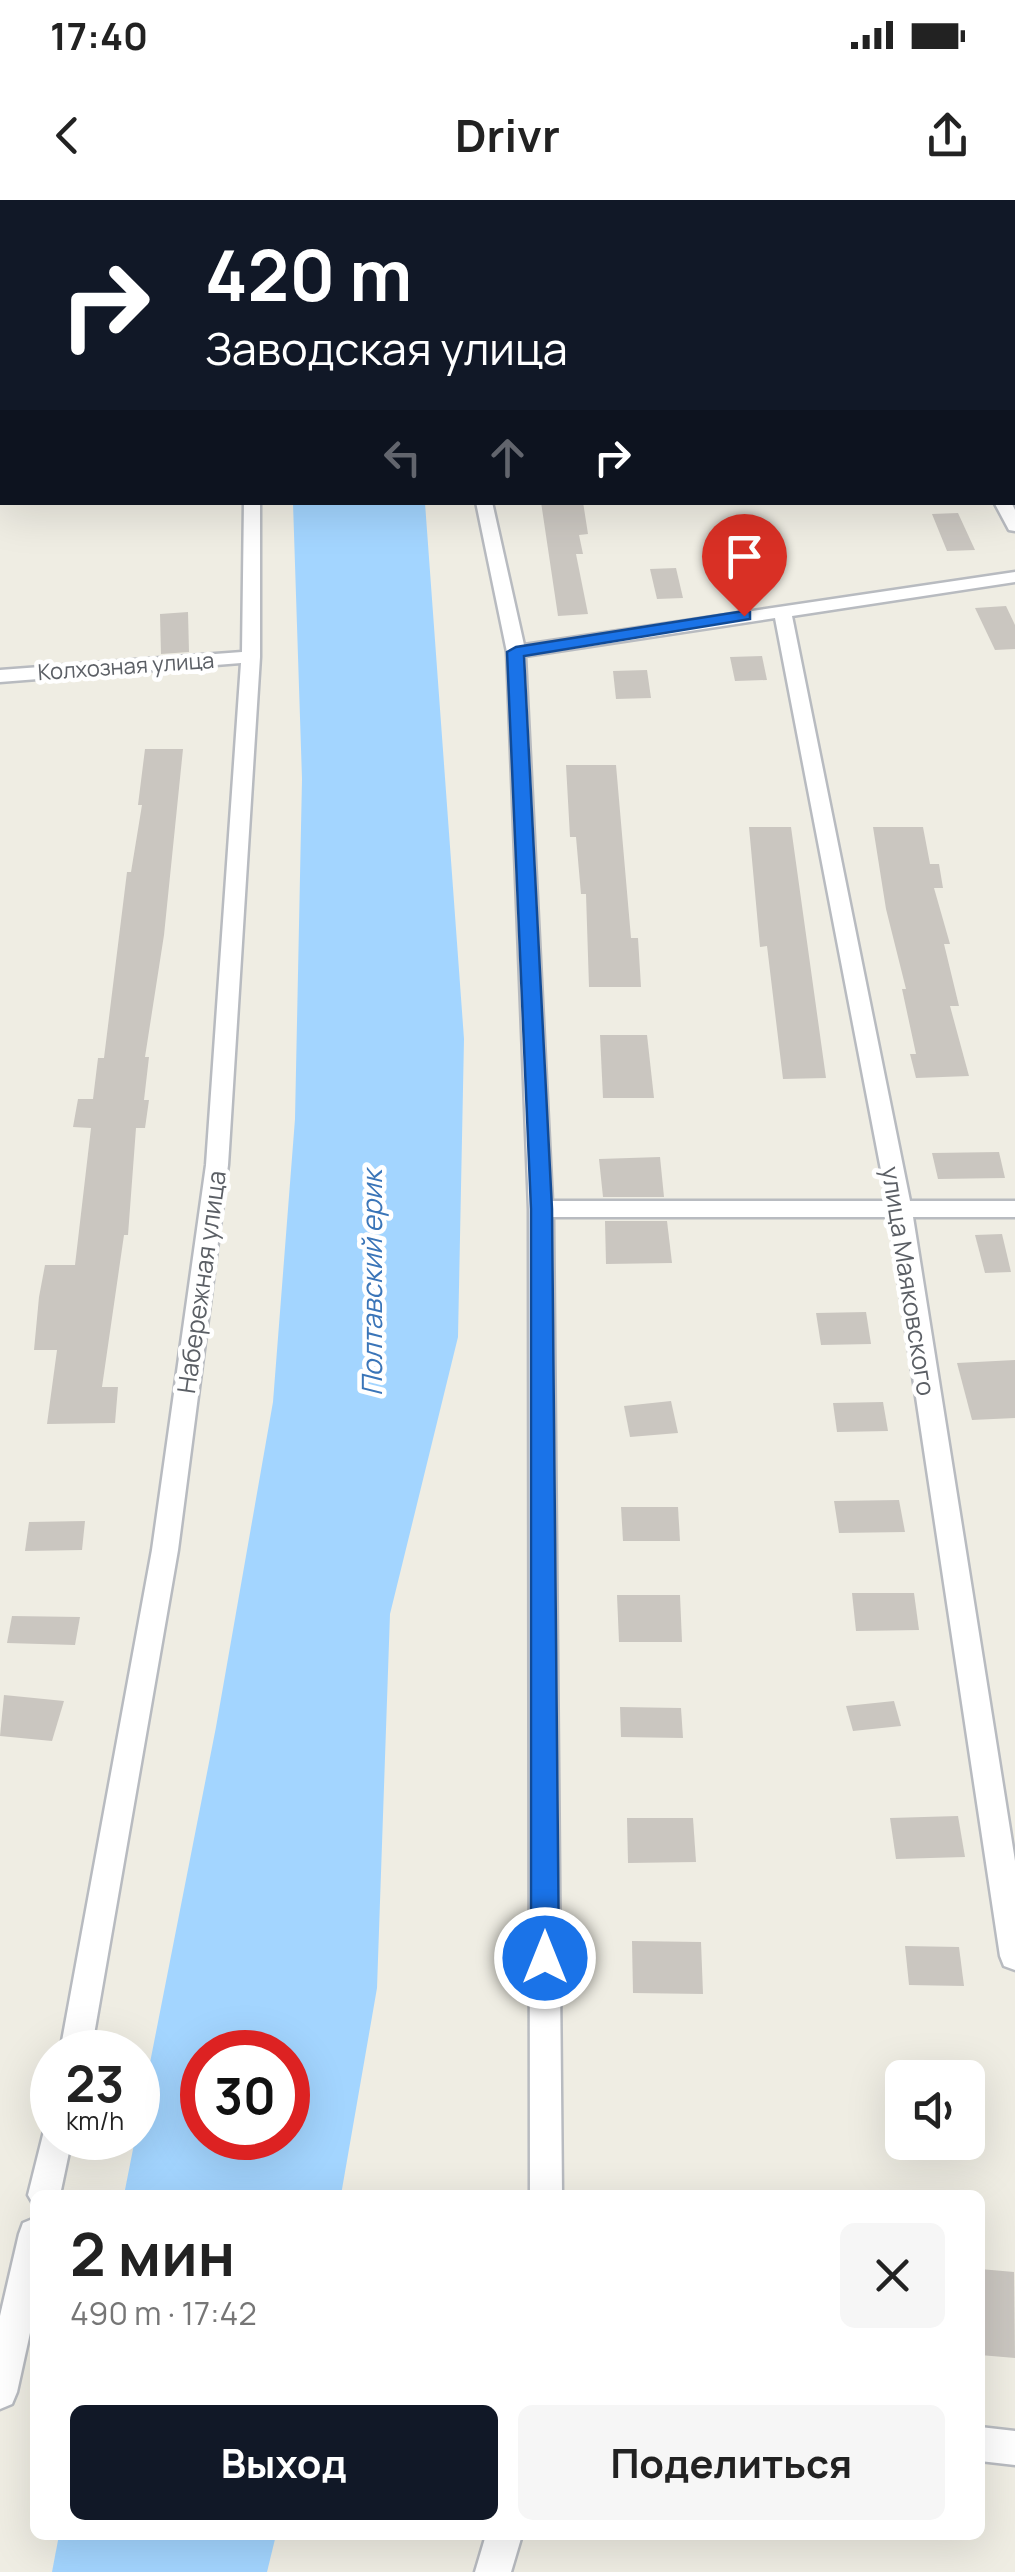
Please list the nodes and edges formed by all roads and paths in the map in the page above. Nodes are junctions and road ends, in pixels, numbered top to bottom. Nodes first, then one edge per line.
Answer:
1 (252, 505) edge
2 (485, 505) edge
3 (1015, 576) edge
4 (782, 610) junction
5 (516, 652) junction
6 (251, 656) junction
7 (0, 676) edge
8 (542, 1209) junction
9 (1015, 1209) edge
10 (900, 1210) junction
11 (1015, 1956) edge
12 (79, 2030) edge
13 (51, 2160) edge
14 (45, 2190) edge
15 (546, 2190) edge
16 (30, 2257) edge
17 (0, 2392) edge
18 (985, 2445) edge
19 (1015, 2448) edge
20 (502, 2540) edge
21 (492, 2572) edge

1 - 6 street, Набережная улица
2 - 5 street
3 - 4 street
4 - 5 street
4 - 10 street, улица Маяковского
5 - 8 street
6 - 7 street, Колхозная улица
6 - 12 street, Набережная улица
8 - 10 street
8 - 15 street
9 - 10 street
10 - 11 street, улица Маяковского
13 - 14 street
16 - 17 street
18 - 19 street
20 - 21 street

